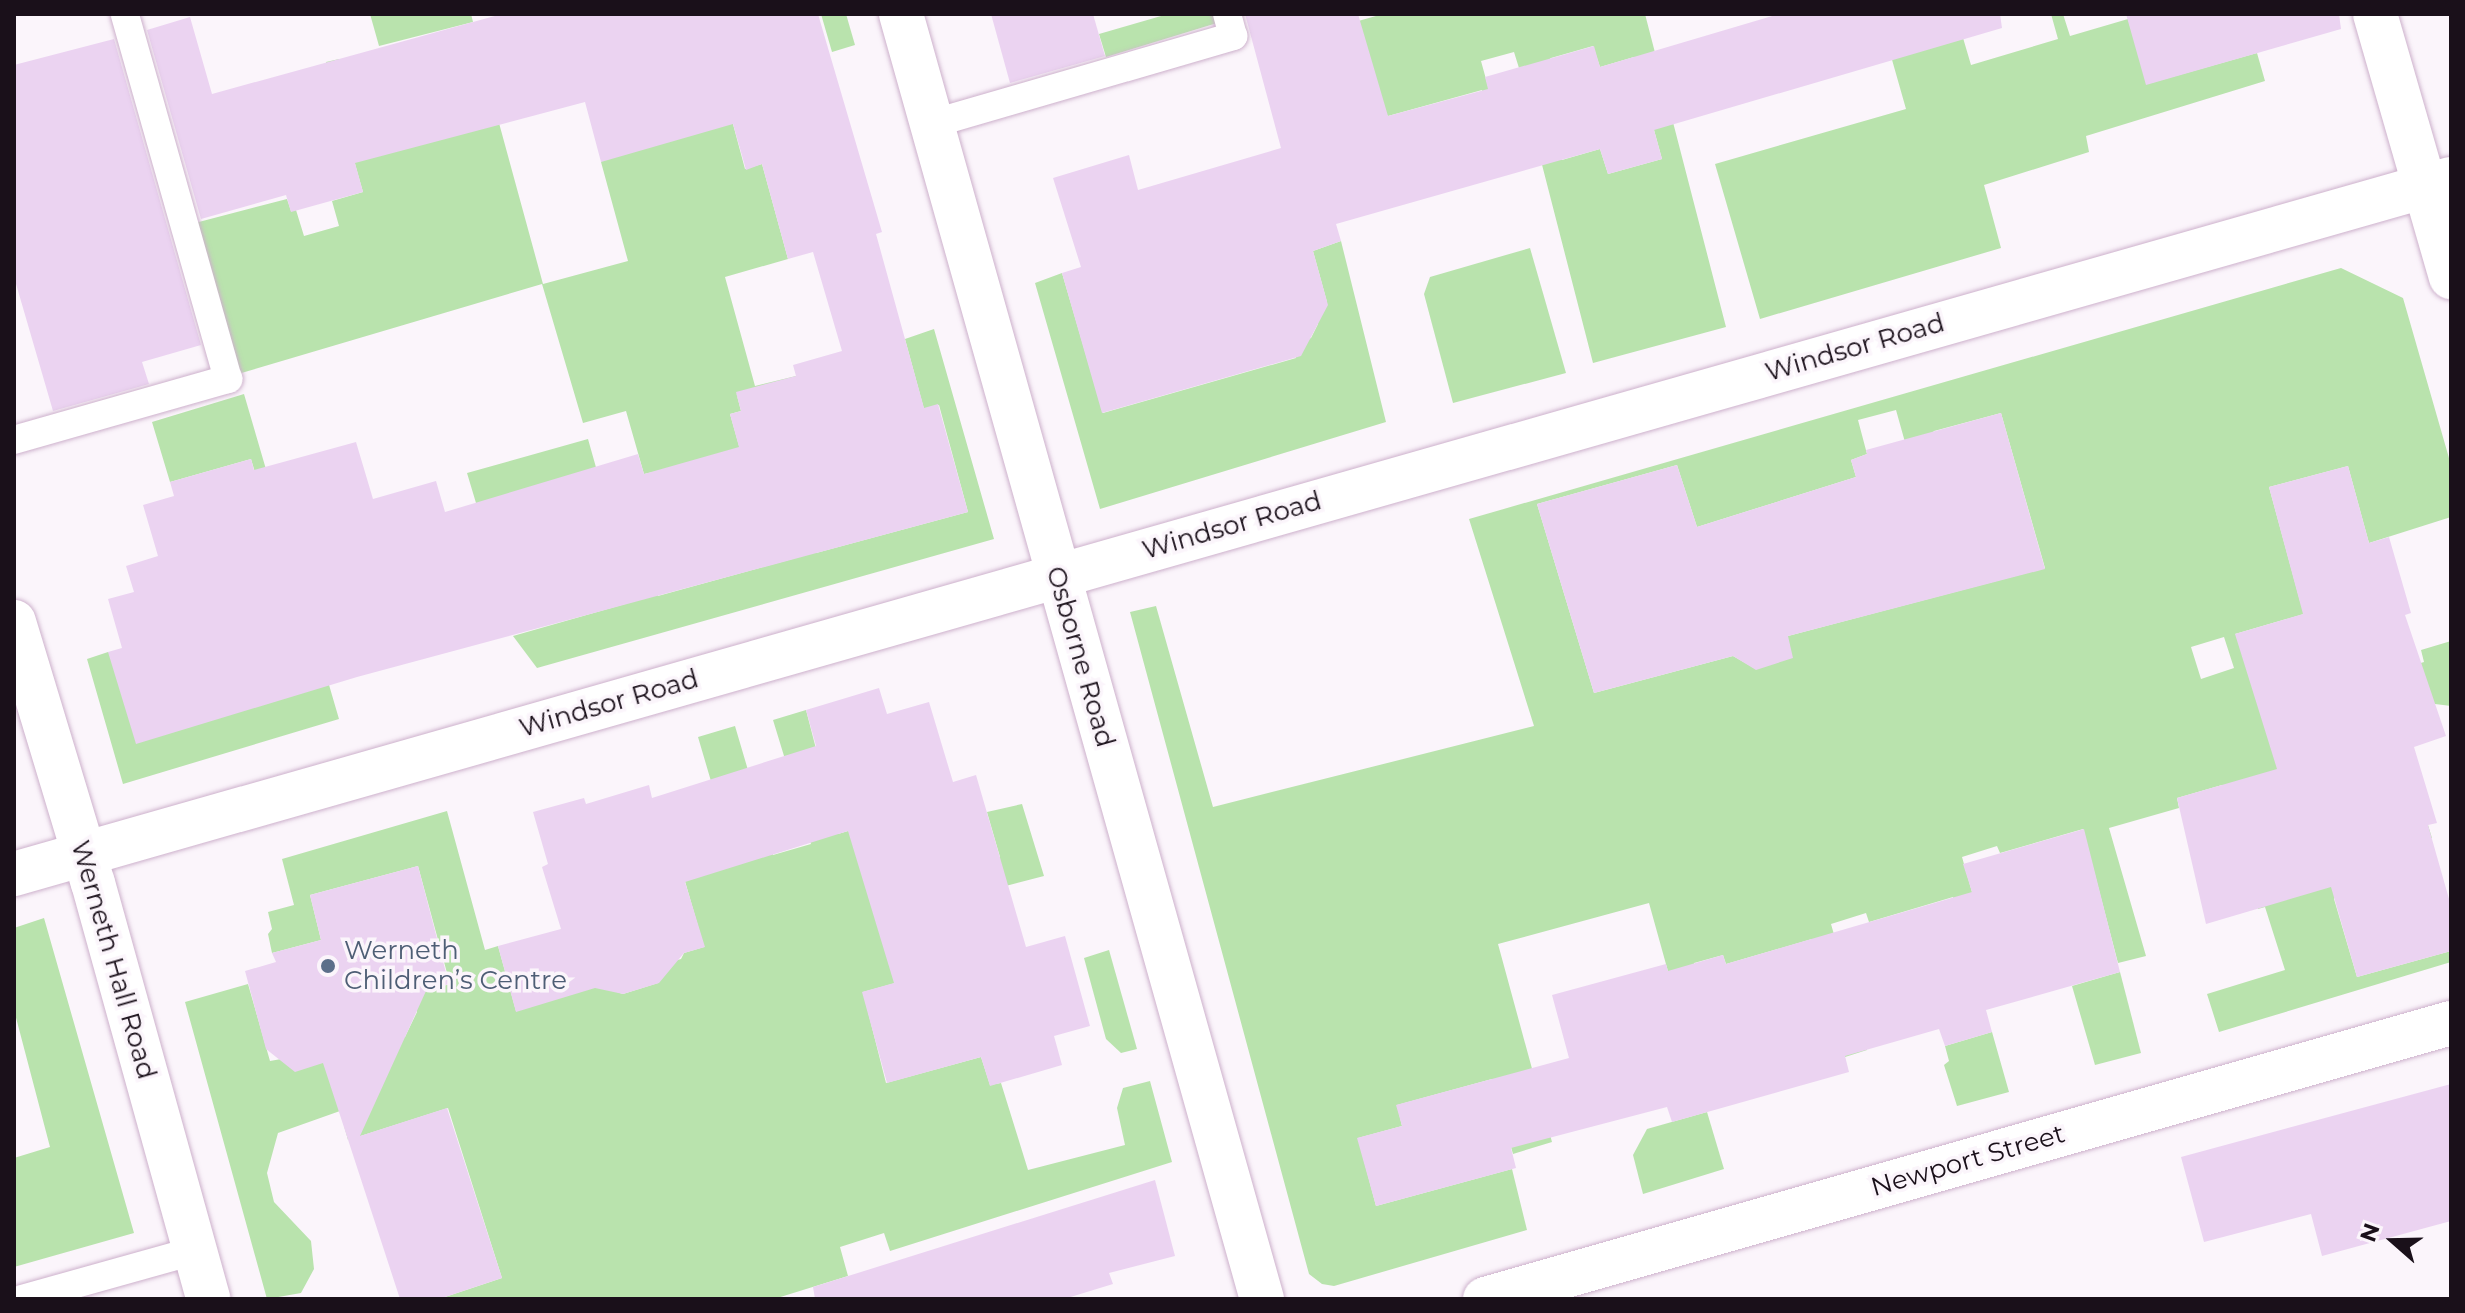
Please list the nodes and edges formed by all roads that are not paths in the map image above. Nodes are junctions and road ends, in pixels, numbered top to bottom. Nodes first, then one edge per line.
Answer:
1 (125, 14) edge
2 (901, 14) edge
3 (1227, 14) edge
4 (2375, 14) edge
5 (931, 124) junction
6 (2438, 183) edge
7 (2451, 277) edge
8 (14, 440) edge
9 (1058, 578) junction
10 (14, 622) edge
11 (84, 854) junction
12 (14, 874) edge
13 (2451, 1023) edge
14 (194, 1251) junction
15 (22, 1299) edge
16 (208, 1299) edge
17 (1262, 1299) edge
18 (1485, 1299) edge

1 - 8 lane
2 - 5 street, Osborne Road
3 - 5 lane
4 - 6 street
5 - 9 street, Osborne Road
6 - 7 street
6 - 9 street, Windsor Road
9 - 11 street, Windsor Road
9 - 17 street, Osborne Road
10 - 11 street, Werneth Hall Road
11 - 12 street, Windsor Road
11 - 14 street, Werneth Hall Road
13 - 18 street, Newport Street
14 - 15 lane
14 - 16 street, Werneth Hall Road

